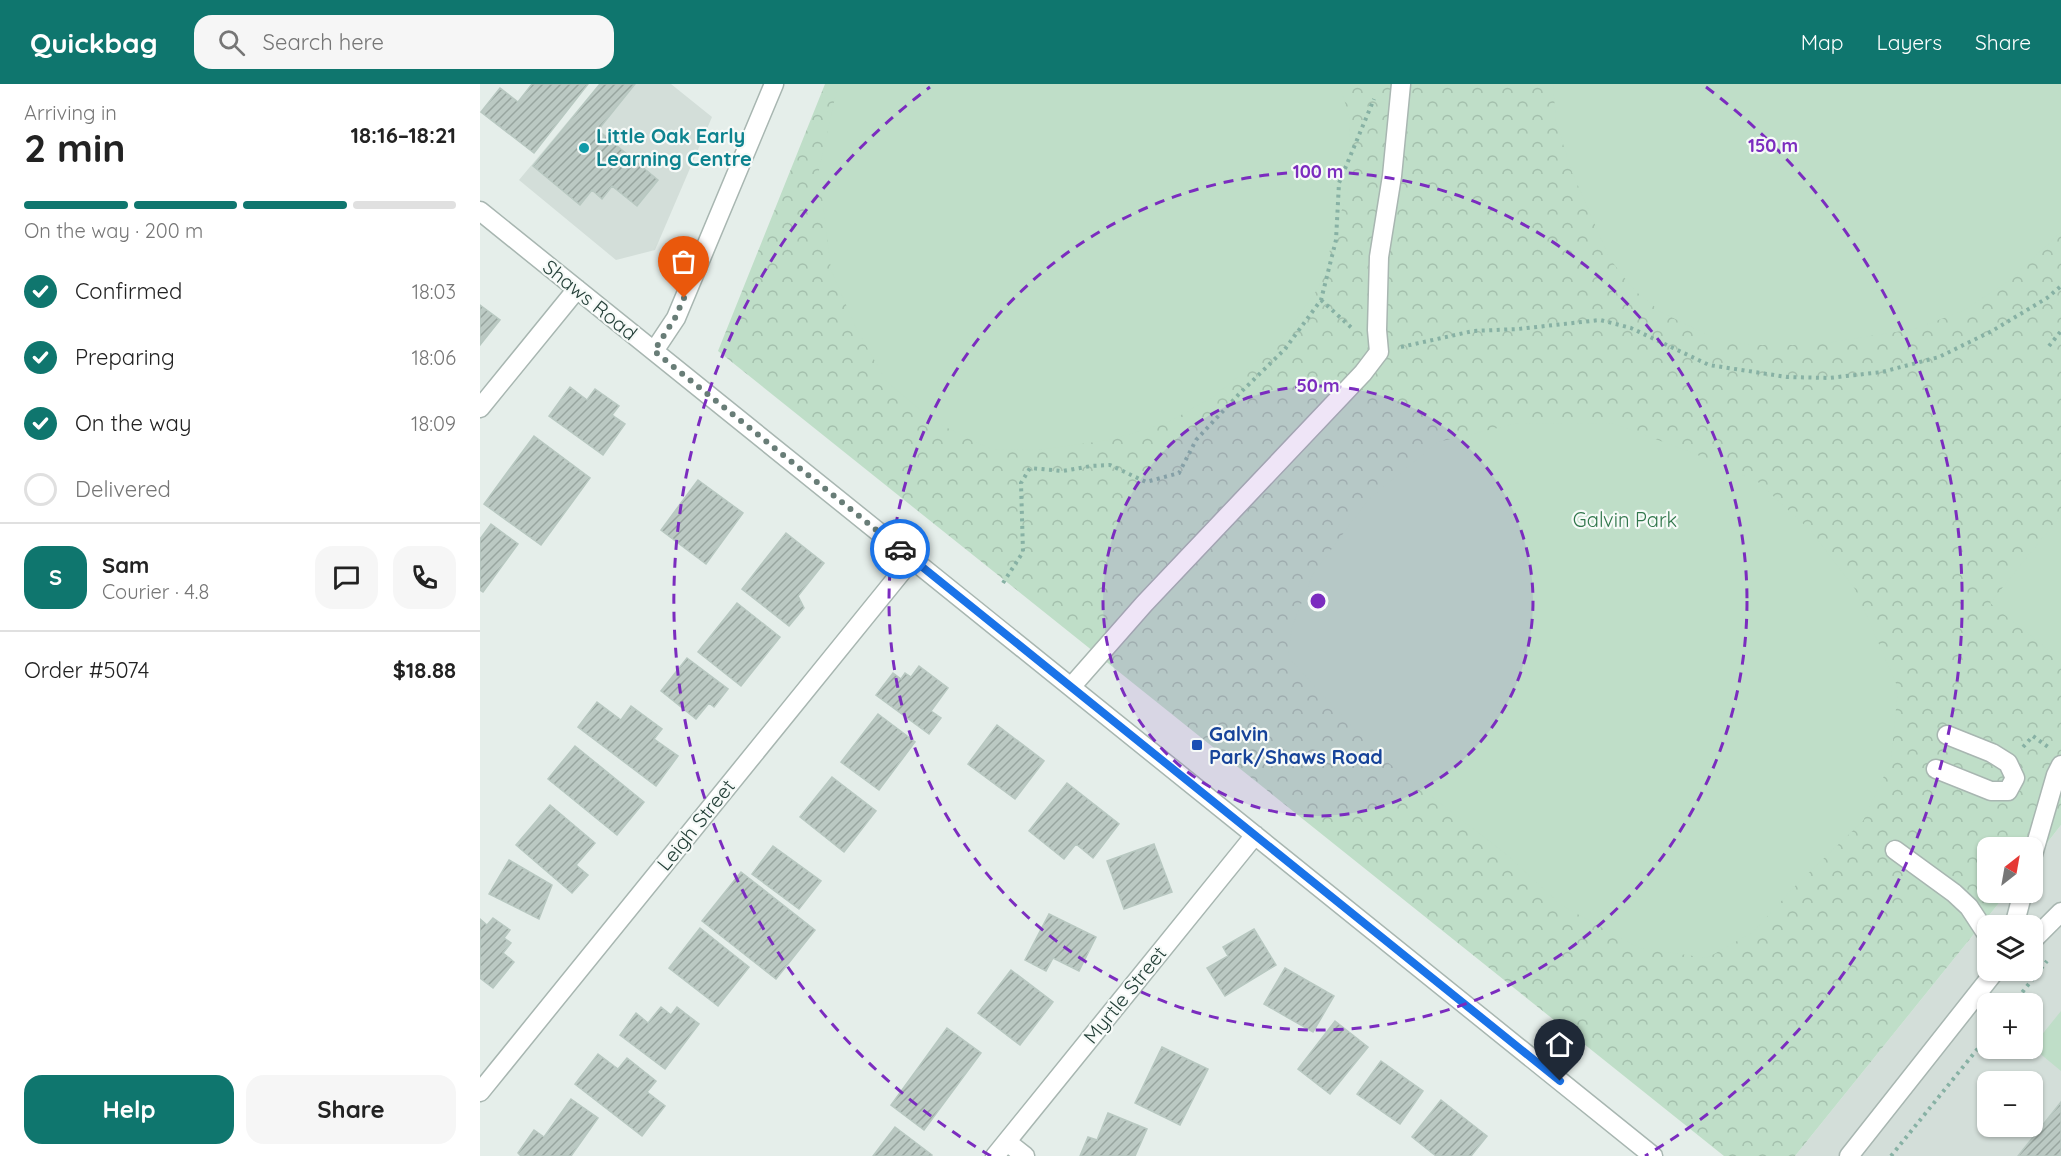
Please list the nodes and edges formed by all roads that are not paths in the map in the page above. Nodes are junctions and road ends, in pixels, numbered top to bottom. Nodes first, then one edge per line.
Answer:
1 (774, 84) edge
2 (1401, 84) edge
3 (480, 212) edge
4 (576, 289) junction
5 (654, 351) junction
6 (480, 408) edge
7 (912, 559) junction
8 (1071, 687) junction
9 (1947, 735) dead end
10 (2061, 765) edge
11 (1936, 769) dead end
12 (1255, 835) junction
13 (2038, 837) edge
14 (1895, 850) dead end
15 (2061, 912) edge
16 (1977, 919) edge
17 (2043, 930) edge
18 (1987, 981) edge
19 (480, 1092) edge
20 (1007, 1142) junction
21 (1634, 1147) edge
22 (995, 1156) edge
23 (1025, 1156) edge
24 (1653, 1156) edge
25 (1849, 1156) edge

1 - 5 street
2 - 8 street
3 - 4 street, Shaws Road
4 - 5 street, Shaws Road
4 - 6 street
5 - 7 street, Shaws Road
7 - 8 street, Shaws Road
7 - 19 street, Leigh Street
8 - 12 street, Shaws Road
9 - 11 street
10 - 13 street
12 - 20 street, Myrtle Street
12 - 21 street, Shaws Road
14 - 16 street
15 - 17 street
18 - 25 street
20 - 22 street, Myrtle Street
20 - 23 street
21 - 24 street, Shaws Road

